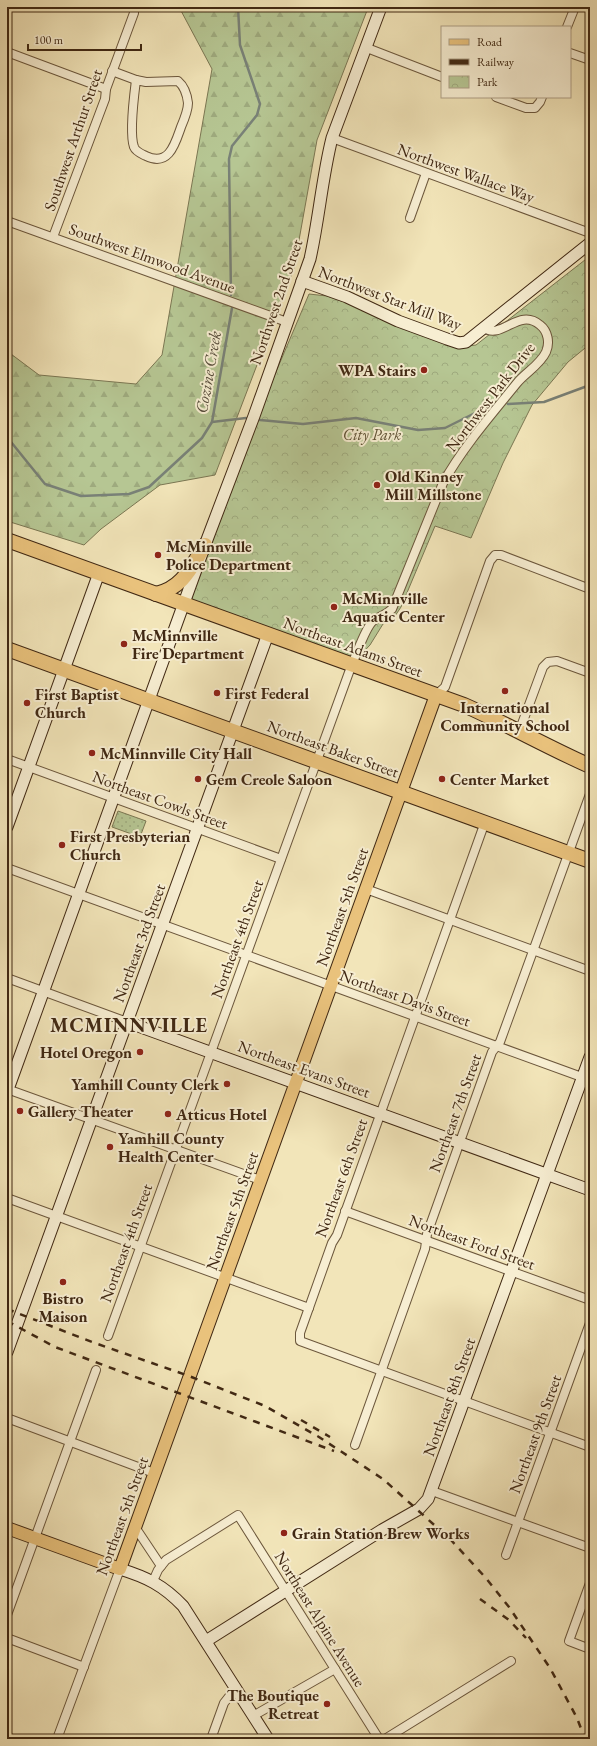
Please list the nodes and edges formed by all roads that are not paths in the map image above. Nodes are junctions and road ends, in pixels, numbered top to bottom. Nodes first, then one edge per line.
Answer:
1 (134, 7) edge
2 (381, 7) edge
3 (575, 7) edge
4 (567, 26) edge
5 (367, 48) junction
6 (7, 52) edge
7 (571, 53) edge
8 (590, 60) edge
9 (112, 71) junction
10 (441, 77) edge
11 (136, 80) junction
12 (106, 88) junction
13 (499, 98) edge
14 (542, 98) edge
15 (332, 138) junction
16 (426, 172) junction
17 (410, 218) dead end
18 (7, 221) edge
19 (590, 233) edge
20 (53, 237) junction
21 (590, 243) edge
22 (302, 281) junction
23 (288, 322) junction
24 (484, 328) junction
25 (7, 540) edge
26 (205, 545) junction
27 (99, 573) junction
28 (590, 589) edge
29 (156, 594) junction
30 (184, 604) junction
31 (268, 634) junction
32 (7, 649) edge
33 (352, 664) junction
34 (64, 670) junction
35 (590, 673) edge
36 (436, 695) junction
37 (148, 700) junction
38 (232, 731) junction
39 (519, 732) junction
40 (7, 759) edge
41 (316, 761) junction
42 (590, 766) edge
43 (29, 767) junction
44 (401, 792) junction
45 (590, 794) edge
46 (113, 798) junction
47 (485, 822) junction
48 (7, 827) edge
49 (197, 829) junction
50 (569, 853) junction
51 (281, 859) junction
52 (590, 861) edge
53 (7, 868) edge
54 (366, 889) junction
55 (78, 894) junction
56 (450, 919) junction
57 (163, 925) junction
58 (533, 950) junction
59 (245, 955) junction
60 (590, 971) edge
61 (7, 978) edge
62 (331, 986) junction
63 (42, 991) junction
64 (414, 1016) junction
65 (127, 1022) junction
66 (497, 1046) junction
67 (210, 1052) junction
68 (590, 1057) edge
69 (586, 1079) edge
70 (295, 1082) junction
71 (7, 1090) edge
72 (379, 1113) junction
73 (92, 1119) junction
74 (460, 1142) junction
75 (175, 1150) junction
76 (547, 1174) junction
77 (260, 1180) junction
78 (590, 1190) edge
79 (7, 1198) edge
80 (345, 1211) junction
81 (56, 1217) junction
82 (426, 1240) junction
83 (140, 1247) junction
84 (512, 1271) junction
85 (225, 1278) junction
86 (590, 1300) edge
87 (309, 1308) junction
88 (590, 1323) edge
89 (108, 1336) dead end
90 (7, 1352) edge
91 (96, 1370) dead end
92 (382, 1371) junction
93 (465, 1401) junction
94 (7, 1418) edge
95 (550, 1432) junction
96 (70, 1442) junction
97 (355, 1446) dead end
98 (590, 1447) edge
99 (154, 1472) junction
100 (432, 1491) junction
101 (518, 1522) junction
102 (135, 1527) junction
103 (7, 1528) edge
104 (35, 1538) junction
105 (590, 1548) edge
106 (506, 1555) dead end
107 (161, 1566) junction
108 (120, 1569) junction
109 (153, 1581) junction
110 (590, 1583) edge
111 (286, 1590) junction
112 (7, 1615) edge
113 (7, 1638) edge
114 (206, 1641) junction
115 (590, 1649) edge
116 (511, 1661) dead end
117 (84, 1666) junction
118 (335, 1669) junction
119 (235, 1689) junction
120 (253, 1716) junction
121 (7, 1737) edge
122 (12, 1739) edge
123 (57, 1739) edge
124 (211, 1739) edge
125 (268, 1739) edge
126 (380, 1739) edge
127 (385, 1739) edge

1 - 9 street, Southwest Arthur Street
2 - 5 street, Northwest 2nd Street
3 - 4 street
5 - 10 street
5 - 15 street, Northwest 2nd Street
6 - 12 street
7 - 8 street
9 - 11 street
9 - 12 street, Southwest Arthur Street
11 - 11 street
12 - 20 street, Southwest Arthur Street
13 - 14 street
15 - 16 street, Northwest Wallace Way
15 - 22 street, Northwest 2nd Street
16 - 17 street
16 - 19 street, Northwest Wallace Way
18 - 20 street, Southwest Elmwood Avenue
20 - 23 street, Southwest Elmwood Avenue
21 - 24 street
22 - 23 street, Northwest 2nd Street
22 - 24 street, Northwest Star Mill Way
23 - 26 street, Northwest 2nd Street
24 - 33 street, Northwest Park Drive
25 - 27 highway, Northeast Adams Street
26 - 29 highway
26 - 30 street, Northwest 2nd Street
27 - 29 highway, Northeast Adams Street
27 - 34 street
28 - 36 street
29 - 30 highway, Northeast Adams Street
30 - 31 highway, Northeast Adams Street
30 - 37 street, Northwest 2nd Street
31 - 33 highway, Northeast Adams Street
31 - 38 street, Northeast 3rd Street
32 - 34 highway, Northeast Baker Street
33 - 36 highway, Northeast Adams Street
33 - 41 street, Northeast 4th Street
34 - 37 highway, Northeast Baker Street
34 - 43 street
35 - 39 street
36 - 39 highway, Northeast Adams Street
36 - 44 main road, Northeast 5th Street
37 - 38 highway, Northeast Baker Street
37 - 46 street, Northwest 2nd Street
38 - 41 highway, Northeast Baker Street
38 - 49 street, Northeast 3rd Street
39 - 42 highway, Northeast Adams Street
40 - 43 street, Northeast Cowls Street
41 - 44 highway, Northeast Baker Street
41 - 51 street, Northeast 4th Street
43 - 46 street, Northeast Cowls Street
43 - 48 street
44 - 47 highway, Northeast Baker Street
44 - 54 main road, Northeast 5th Street
45 - 50 street, Northeast 7th Street
46 - 49 street, Northeast Cowls Street
46 - 55 street, Northwest 2nd Street
47 - 50 highway, Northeast Baker Street
47 - 56 street, Northeast 6th Street
49 - 51 street, Northeast Cowls Street
49 - 57 street, Northeast 3rd Street
50 - 52 highway, Northeast Baker Street
50 - 58 street, Northeast 7th Street
51 - 59 street, Northeast 4th Street
53 - 55 street, Northeast Davis Street
54 - 56 street
54 - 62 main road, Northeast 5th Street
55 - 57 street, Northeast Davis Street
55 - 63 street, Northwest 2nd Street
56 - 58 street
56 - 64 street, Northeast 6th Street
57 - 59 street, Northeast Davis Street
57 - 65 street, Northeast 3rd Street
58 - 60 street
58 - 66 street, Northeast 7th Street
59 - 62 street, Northeast Davis Street
59 - 67 street, Northeast 4th Street
61 - 63 street, Northeast Evans Street
62 - 64 street, Northeast Davis Street
62 - 70 main road, Northeast 5th Street
63 - 65 street, Northeast Evans Street
63 - 71 street, Northwest 2nd Street
64 - 66 street, Northeast Davis Street
64 - 72 street, Northeast 6th Street
65 - 67 street, Northeast Evans Street
65 - 73 street, Northeast 3rd Street
66 - 69 street, Northeast Davis Street
66 - 74 street, Northeast 7th Street
67 - 70 street, Northeast Evans Street
67 - 75 street, Northeast 4th Street
68 - 69 street, Northeast 8th Street
69 - 76 street, Northeast 8th Street
70 - 72 street, Northeast Evans Street
70 - 77 main road, Northeast 5th Street
71 - 73 street
72 - 74 street, Northeast Evans Street
72 - 80 street, Northeast 6th Street
73 - 75 street
73 - 81 street, Northeast 3rd Street
74 - 76 street, Northeast Evans Street
74 - 82 street, Northeast 7th Street
75 - 77 street
75 - 83 street, Northeast 4th Street
76 - 78 street, Northeast Evans Street
76 - 84 street, Northeast 8th Street
77 - 85 main road, Northeast 5th Street
79 - 81 street
80 - 82 street, Northeast Ford Street
80 - 87 street, Northeast 6th Street
81 - 83 street
81 - 90 street, Northeast 3rd Street
82 - 84 street, Northeast Ford Street
82 - 92 street, Northeast 7th Street
83 - 85 street
83 - 89 street, Northeast 4th Street
84 - 86 street, Northeast Ford Street
84 - 93 street, Northeast 8th Street
85 - 87 street
85 - 99 main road, Northeast 5th Street
87 - 92 street, Northeast 6th Street
88 - 95 street, Northeast 9th Street
91 - 96 street
92 - 93 street
92 - 97 street, Northeast 7th Street
93 - 95 street
93 - 100 street, Northeast 8th Street
94 - 96 street
95 - 98 street
95 - 101 street, Northeast 9th Street
96 - 99 street
96 - 104 street
99 - 102 main road, Northeast 5th Street
100 - 101 street
100 - 111 street, Northeast 8th Street
101 - 105 street
101 - 106 street, Northeast 9th Street
102 - 107 street
102 - 108 main road, Northeast 5th Street
103 - 104 main road
104 - 108 main road
104 - 112 street
107 - 109 street
107 - 111 street, Northeast Alpine Avenue
108 - 109 street
108 - 117 street, Northeast 5th Street
109 - 114 street
110 - 115 street
111 - 114 street, Northeast 8th Street
111 - 118 street, Northeast Alpine Avenue
113 - 117 street
114 - 119 street
116 - 127 street
117 - 123 street, Northeast 5th Street
118 - 120 street
118 - 126 street, Northeast Alpine Avenue
119 - 120 street
119 - 124 street
120 - 125 street
121 - 122 street

